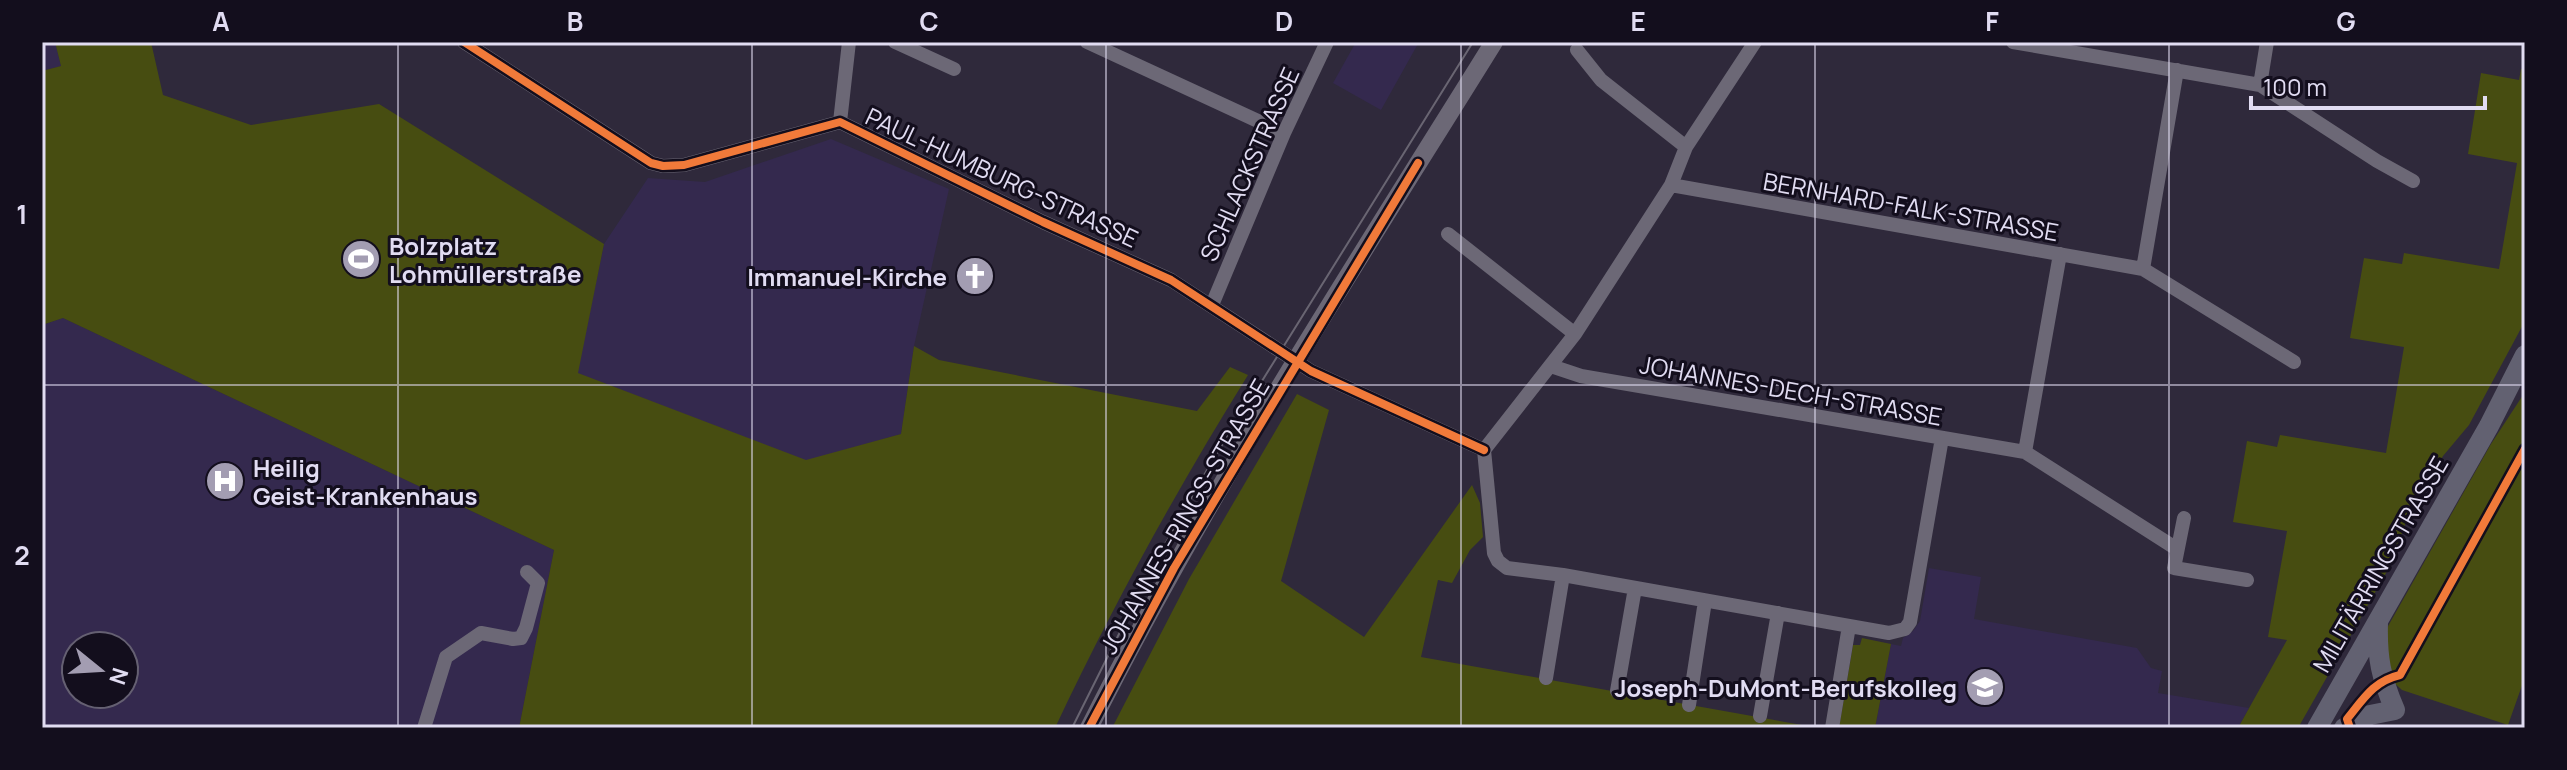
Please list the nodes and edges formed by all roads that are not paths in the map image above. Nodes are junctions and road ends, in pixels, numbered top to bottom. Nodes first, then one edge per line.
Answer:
1 (464, 42) edge
2 (849, 42) edge
3 (895, 42) edge
4 (1087, 42) edge
5 (1327, 42) edge
6 (1494, 42) edge
7 (1755, 42) edge
8 (2013, 42) edge
9 (2267, 42) edge
10 (1577, 50) dead end
11 (954, 69) dead end
12 (2177, 70) junction
13 (2260, 85) junction
14 (840, 122) junction
15 (1284, 133) junction
16 (1686, 147) junction
17 (2413, 181) dead end
18 (1671, 185) junction
19 (1448, 234) dead end
20 (2060, 254) junction
21 (2143, 269) junction
22 (1212, 305) junction
23 (1575, 334) junction
24 (2525, 355) edge
25 (1297, 362) junction
26 (2294, 362) dead end
27 (1551, 366) junction
28 (2525, 377) edge
29 (2489, 426) junction
30 (1942, 438) junction
31 (1484, 450) junction
32 (2025, 452) junction
33 (2184, 518) dead end
34 (2177, 549) junction
35 (527, 572) dead end
36 (1563, 575) junction
37 (2247, 580) dead end
38 (1635, 588) junction
39 (1705, 601) junction
40 (1778, 613) junction
41 (2378, 619) junction
42 (1849, 626) junction
43 (1546, 678) dead end
44 (1617, 691) dead end
45 (1689, 705) dead end
46 (1760, 716) dead end
47 (424, 728) edge
48 (1089, 728) edge
49 (1832, 728) edge
50 (2317, 728) edge
51 (2344, 728) edge

1 - 14 street, PAUL-HUMBURG-STRASSE
2 - 14 street
3 - 11 street
4 - 15 street
5 - 15 street, SCHLACKSTRASSE
6 - 25 street, JOHANNES-RINGS-STRASSE
7 - 16 street
8 - 12 street
9 - 13 street
10 - 16 street
12 - 13 street
12 - 21 street
13 - 17 street
14 - 22 street, PAUL-HUMBURG-STRASSE
15 - 22 street, SCHLACKSTRASSE
16 - 18 street
18 - 20 street, BERNHARD-FALK-STRASSE
18 - 23 street
19 - 23 street
20 - 21 street, BERNHARD-FALK-STRASSE
20 - 32 street
21 - 26 street, BERNHARD-FALK-STRASSE
22 - 25 street, PAUL-HUMBURG-STRASSE
23 - 27 street
24 - 29 main road, MILITÄRRINGSTRASSE
25 - 31 street, PAUL-HUMBURG-STRASSE
25 - 48 street, JOHANNES-RINGS-STRASSE
27 - 30 street, JOHANNES-DECH-STRASSE
27 - 31 street
28 - 29 main road, MILITÄRRINGSTRASSE
29 - 41 main road, MILITÄRRINGSTRASSE
30 - 32 street, JOHANNES-DECH-STRASSE
30 - 42 street
31 - 36 street
32 - 34 street, JOHANNES-DECH-STRASSE
33 - 34 street
34 - 37 street, JOHANNES-DECH-STRASSE
35 - 47 street
36 - 38 street
36 - 43 street
38 - 39 street
38 - 44 street
39 - 40 street
39 - 45 street
40 - 42 street
40 - 46 street
41 - 50 main road, MILITÄRRINGSTRASSE
41 - 51 main road
42 - 49 street

